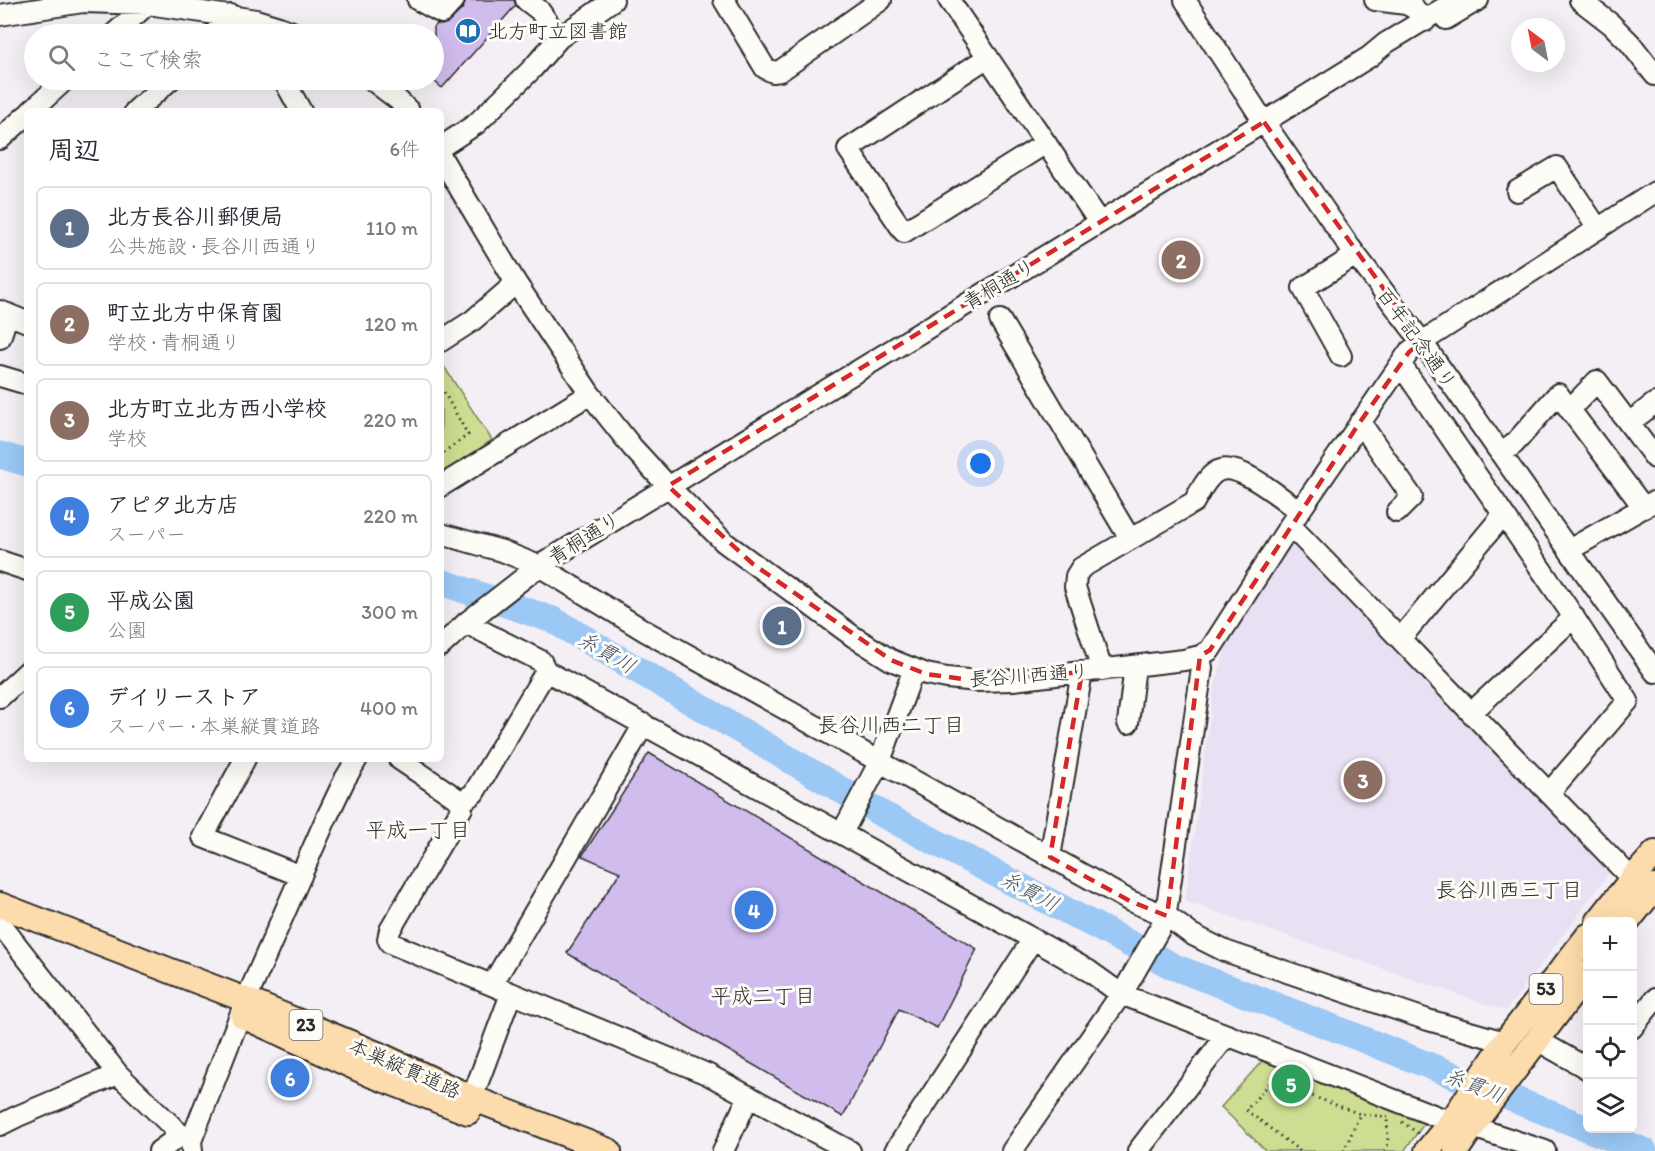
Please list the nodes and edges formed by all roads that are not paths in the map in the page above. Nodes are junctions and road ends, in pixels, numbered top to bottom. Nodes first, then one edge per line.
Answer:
1 (418, 0) edge
2 (454, 0) edge
3 (526, 0) edge
4 (613, 0) edge
5 (723, 0) edge
6 (881, 0) edge
7 (950, 0) edge
8 (1185, 0) edge
9 (1375, 0) edge
10 (1456, 0) edge
11 (1478, 0) edge
12 (1580, 0) edge
13 (150, 2) edge
14 (0, 15) edge
15 (231, 15) junction
16 (1425, 21) junction
17 (125, 24) edge
18 (223, 24) edge
19 (252, 24) edge
20 (559, 38) junction
21 (988, 57) junction
22 (1369, 57) junction
23 (1655, 75) edge
24 (54, 90) edge
25 (159, 90) edge
26 (289, 90) edge
27 (385, 90) edge
28 (34, 108) edge
29 (138, 108) edge
30 (299, 108) edge
31 (406, 108) edge
32 (24, 117) edge
33 (1264, 122) junction
34 (0, 139) edge
35 (1046, 143) junction
36 (444, 145) edge
37 (444, 171) edge
38 (1517, 191) dead end
39 (1655, 192) edge
40 (1099, 222) junction
41 (1598, 229) junction
42 (1356, 255) junction
43 (516, 283) junction
44 (16, 314) edge
45 (1000, 320) dead end
46 (0, 338) edge
47 (444, 339) edge
48 (1422, 342) junction
49 (1341, 356) dead end
50 (1401, 365) junction
51 (0, 376) edge
52 (24, 383) edge
53 (590, 394) junction
54 (1655, 403) edge
55 (1570, 409) junction
56 (1360, 422) junction
57 (1629, 423) junction
58 (1501, 454) junction
59 (1655, 458) edge
60 (444, 484) edge
61 (669, 486) junction
62 (1649, 505) edge
63 (1397, 512) dead end
64 (1503, 515) junction
65 (1294, 518) junction
66 (444, 535) edge
67 (1130, 539) junction
68 (1569, 550) junction
69 (0, 561) edge
70 (539, 566) junction
71 (24, 569) edge
72 (1574, 617) junction
73 (466, 623) junction
74 (1400, 639) junction
75 (444, 643) edge
76 (1200, 656) junction
77 (1135, 666) junction
78 (914, 669) junction
79 (1102, 670) junction
80 (546, 671) junction
81 (1082, 672) junction
82 (1655, 672) edge
83 (24, 675) edge
84 (0, 698) edge
85 (1471, 713) junction
86 (1128, 723) dead end
87 (644, 724) junction
88 (243, 762) edge
89 (355, 762) edge
90 (403, 762) edge
91 (878, 765) junction
92 (1549, 793) junction
93 (462, 802) junction
94 (844, 829) junction
95 (1655, 853) edge
96 (1050, 857) junction
97 (301, 876) junction
98 (1632, 879) junction
99 (1655, 887) edge
100 (0, 905) edge
101 (1602, 917) edge
102 (1630, 917) edge
103 (1166, 918) junction
104 (0, 919) edge
105 (0, 924) edge
106 (1033, 939) junction
107 (1583, 941) edge
108 (1583, 978) edge
109 (492, 985) junction
110 (1124, 990) junction
111 (511, 994) junction
112 (1655, 999) edge
113 (243, 1007) junction
114 (1634, 1025) edge
115 (1227, 1035) junction
116 (1502, 1046) junction
117 (1531, 1048) junction
118 (1583, 1068) edge
119 (118, 1074) junction
120 (749, 1096) junction
121 (472, 1098) junction
122 (1467, 1117) junction
123 (0, 1125) edge
124 (188, 1142) edge
125 (1430, 1147) edge
126 (159, 1151) edge
127 (564, 1151) edge
128 (609, 1151) edge
129 (723, 1151) edge
130 (850, 1151) edge
131 (895, 1151) edge
132 (1012, 1151) edge
133 (1138, 1151) edge
134 (1456, 1151) edge
135 (1545, 1151) edge

1 - 2 street
3 - 20 street
4 - 20 street
5 - 6 street
7 - 21 street
8 - 33 street, 百年記念通り
9 - 16 street
10 - 16 street, 青桐通り
11 - 22 street
12 - 23 street
13 - 14 street
13 - 15 street
13 - 17 street
15 - 18 street
15 - 19 street
16 - 22 street, 青桐通り
20 - 36 street
21 - 35 street
21 - 35 street
22 - 33 street, 青桐通り
24 - 28 street
25 - 29 street
26 - 30 street
27 - 31 street
32 - 34 street
33 - 40 street, 青桐通り
33 - 42 street, 百年記念通り
35 - 40 street
37 - 43 street, 長谷川西通り
38 - 41 street
39 - 41 street
40 - 61 street, 青桐通り
41 - 48 street
42 - 48 street, 百年記念通り
42 - 49 street
43 - 47 street
43 - 53 street, 長谷川西通り
44 - 46 street
45 - 67 street
48 - 50 street
48 - 58 street, 百年記念通り
50 - 56 street
50 - 64 street
51 - 52 street
53 - 60 street
53 - 61 street, 長谷川西通り
54 - 57 street
55 - 57 street
55 - 58 street
55 - 62 street
56 - 63 street
56 - 65 street
57 - 59 street
58 - 68 street, 百年記念通り
61 - 70 street, 青桐通り
61 - 78 street, 長谷川西通り
62 - 68 street
64 - 72 street
64 - 74 street
65 - 67 street
65 - 74 street
65 - 76 street
66 - 70 street
67 - 79 street
68 - 82 street, 百年記念通り
69 - 71 street
70 - 73 street, 青桐通り
70 - 91 street
72 - 85 street
72 - 92 street
73 - 75 street, 青桐通り
73 - 80 street
74 - 85 street
76 - 77 street, 長谷川西通り
76 - 103 street
77 - 79 street, 長谷川西通り
77 - 86 street
78 - 81 street, 長谷川西通り
78 - 91 street
79 - 81 street, 長谷川西通り
80 - 87 street
80 - 93 street
81 - 96 street
83 - 84 street
85 - 92 street
87 - 94 street
87 - 109 street
88 - 97 street
89 - 97 street
90 - 93 street
91 - 94 street
91 - 96 street
92 - 98 street
93 - 109 street
94 - 106 street
95 - 98 main road
96 - 103 street
97 - 113 street
98 - 101 main road
99 - 102 main road
100 - 113 main road, 本巣縦貫道路 / 23
103 - 110 street
103 - 116 street
104 - 113 main road, 本巣縦貫道路 / 23
105 - 119 street
106 - 110 street
106 - 131 street
107 - 116 main road, 53
108 - 117 main road, 53
109 - 111 street
110 - 115 street
110 - 132 street
111 - 120 street
111 - 121 street
112 - 114 street
113 - 121 main road, 本巣縦貫道路 / 23
113 - 124 street
113 - 127 main road, 本巣縦貫道路 / 23
115 - 122 street
115 - 133 street
116 - 122 main road, 53
117 - 118 street
117 - 122 main road, 53
119 - 123 street
119 - 124 street
120 - 129 street
120 - 130 street
121 - 128 main road, 本巣縦貫道路 / 23
122 - 125 main road, 53
122 - 134 main road, 53
122 - 135 street
124 - 126 street

